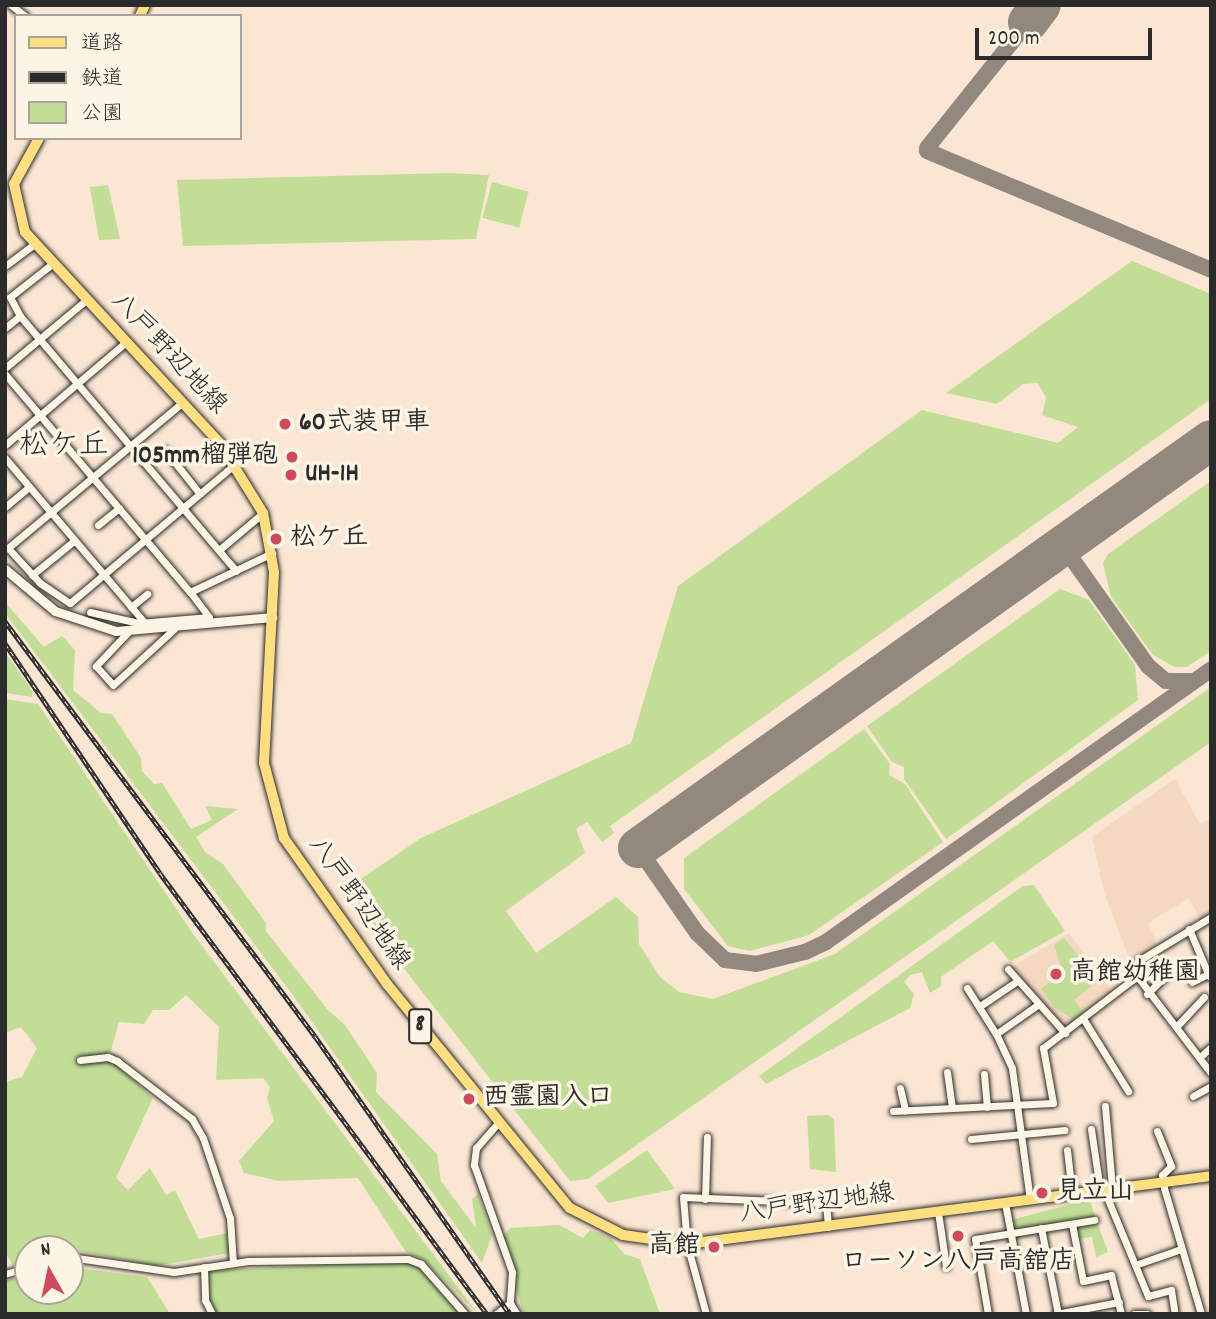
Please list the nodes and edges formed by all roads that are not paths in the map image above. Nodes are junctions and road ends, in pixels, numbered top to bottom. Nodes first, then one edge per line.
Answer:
1 (39, 140) edge
2 (10, 184) edge
3 (34, 244) junction
4 (52, 264) junction
5 (5, 265) edge
6 (86, 300) junction
7 (20, 316) junction
8 (5, 328) edge
9 (41, 339) junction
10 (126, 342) junction
11 (5, 368) edge
12 (5, 374) edge
13 (78, 383) junction
14 (183, 402) junction
15 (40, 415) junction
16 (5, 445) edge
17 (131, 445) junction
18 (164, 450) dead end
19 (5, 458) edge
20 (236, 464) junction
21 (93, 477) junction
22 (29, 487) junction
23 (200, 494) junction
24 (5, 507) edge
25 (119, 508) junction
26 (184, 508) junction
27 (52, 511) junction
28 (262, 513) junction
29 (98, 525) dead end
30 (145, 539) junction
31 (75, 540) junction
32 (219, 550) junction
33 (273, 552) junction
34 (5, 569) edge
35 (236, 571) junction
36 (104, 574) junction
37 (32, 575) junction
38 (190, 592) junction
39 (147, 594) dead end
40 (131, 607) junction
41 (90, 612) dead end
42 (272, 617) junction
43 (145, 623) junction
44 (174, 629) junction
45 (128, 632) junction
46 (1211, 917) edge
47 (1189, 929) junction
48 (1008, 969) dead end
49 (1172, 969) dead end
50 (1209, 975) edge
51 (1136, 977) junction
52 (1017, 981) junction
53 (1192, 982) dead end
54 (967, 988) dead end
55 (1147, 994) junction
56 (1204, 997) dead end
57 (981, 1006) junction
58 (1037, 1006) junction
59 (1084, 1020) junction
60 (1176, 1027) junction
61 (1065, 1033) junction
62 (996, 1034) junction
63 (1211, 1047) edge
64 (1200, 1057) junction
65 (80, 1060) dead end
66 (947, 1072) dead end
67 (1211, 1073) edge
68 (984, 1074) dead end
69 (1211, 1086) edge
70 (900, 1088) dead end
71 (1128, 1091) dead end
72 (1193, 1096) dead end
73 (1105, 1105) dead end
74 (1018, 1106) junction
75 (987, 1107) junction
76 (952, 1108) junction
77 (905, 1110) junction
78 (893, 1111) dead end
79 (497, 1124) junction
80 (1091, 1129) dead end
81 (1065, 1130) dead end
82 (1157, 1130) dead end
83 (1024, 1133) junction
84 (707, 1137) dead end
85 (971, 1139) dead end
86 (1067, 1150) dead end
87 (1211, 1176) edge
88 (1162, 1182) junction
89 (1105, 1189) junction
90 (1072, 1194) junction
91 (705, 1199) junction
92 (1030, 1200) junction
93 (1004, 1203) junction
94 (938, 1212) junction
95 (1094, 1220) dead end
96 (1072, 1224) junction
97 (828, 1227) junction
98 (1041, 1228) junction
99 (1010, 1232) junction
100 (688, 1244) junction
101 (1181, 1249) junction
102 (84, 1259) edge
103 (233, 1263) junction
104 (1135, 1265) junction
105 (946, 1266) dead end
106 (204, 1267) junction
107 (1119, 1302) junction
108 (510, 1303) junction
109 (1089, 1311) edge
110 (497, 1313) edge
111 (212, 1314) edge
112 (466, 1314) edge
113 (517, 1314) edge
114 (706, 1314) edge
115 (988, 1314) edge
116 (1026, 1314) edge
117 (1057, 1314) edge
118 (1121, 1314) edge
119 (1134, 1314) edge
120 (1147, 1314) edge
121 (1175, 1314) edge
122 (1201, 1314) edge

1 - 2 main road, 八戸野辺地線 / 8
2 - 3 main road, 八戸野辺地線 / 8
3 - 4 main road, 八戸野辺地線 / 8
3 - 5 street
4 - 6 main road, 八戸野辺地線 / 8
4 - 7 street
6 - 9 street
6 - 10 main road, 八戸野辺地線 / 8
7 - 8 street
7 - 9 street
9 - 11 street
9 - 13 street
10 - 13 street
10 - 14 main road, 八戸野辺地線 / 8
12 - 15 street
13 - 15 street
13 - 17 street
14 - 17 street
14 - 20 main road, 八戸野辺地線 / 8
15 - 16 street
15 - 21 street
17 - 21 street
17 - 26 street
18 - 23 street
19 - 22 street
20 - 23 street
20 - 28 main road, 八戸野辺地線 / 8
21 - 25 street
21 - 27 street
22 - 24 street
22 - 27 street
23 - 26 street
25 - 29 street
25 - 30 street
26 - 30 street
26 - 32 street
27 - 31 street
27 - 37 street
28 - 32 street
28 - 33 main road, 八戸野辺地線 / 8
30 - 36 street
30 - 38 street
31 - 36 street
31 - 37 street
32 - 35 street
33 - 35 street
33 - 42 main road, 八戸野辺地線 / 8
34 - 45 street
35 - 38 street
36 - 37 street
36 - 40 street
38 - 43 street
39 - 40 street
40 - 43 street
41 - 43 street
42 - 44 street
42 - 79 main road, 八戸野辺地線 / 8
44 - 45 street
44 - 45 street
46 - 47 street
47 - 50 street
47 - 51 street
48 - 52 street
49 - 55 street
50 - 53 street
51 - 55 street
51 - 59 street
52 - 57 street
52 - 58 street
54 - 57 street
55 - 60 street
56 - 60 street
57 - 62 street
58 - 61 street
58 - 62 street
59 - 61 street
59 - 71 street
60 - 64 street
61 - 74 street
62 - 74 street
63 - 64 street
64 - 67 street
65 - 103 street
66 - 76 street
68 - 75 street
69 - 72 street
70 - 77 street
73 - 89 street
74 - 75 street
74 - 83 street
75 - 76 street
76 - 77 street
77 - 78 street
79 - 100 main road, 八戸野辺地線 / 8
79 - 108 street
80 - 89 street
81 - 83 street
82 - 88 street
83 - 85 street
83 - 92 street
84 - 91 street
86 - 90 street
87 - 88 main road, 八戸野辺地線 / 8
88 - 89 main road, 八戸野辺地線 / 8
88 - 101 street
89 - 90 main road, 八戸野辺地線 / 8
89 - 104 street
90 - 92 main road, 八戸野辺地線 / 8
91 - 97 street
91 - 100 street
92 - 93 main road, 八戸野辺地線 / 8
93 - 94 main road, 八戸野辺地線 / 8
93 - 99 street
94 - 97 main road, 八戸野辺地線 / 8
94 - 105 street
95 - 96 street
96 - 98 street
96 - 107 street
97 - 100 main road, 八戸野辺地線 / 8
98 - 99 street
98 - 117 street
99 - 115 street
99 - 116 street
100 - 114 street
101 - 104 street
101 - 122 street
102 - 106 street
103 - 106 street
103 - 112 street
104 - 121 street
106 - 111 street
107 - 109 street
107 - 118 street
108 - 110 street
108 - 113 street
109 - 117 street
119 - 120 street

